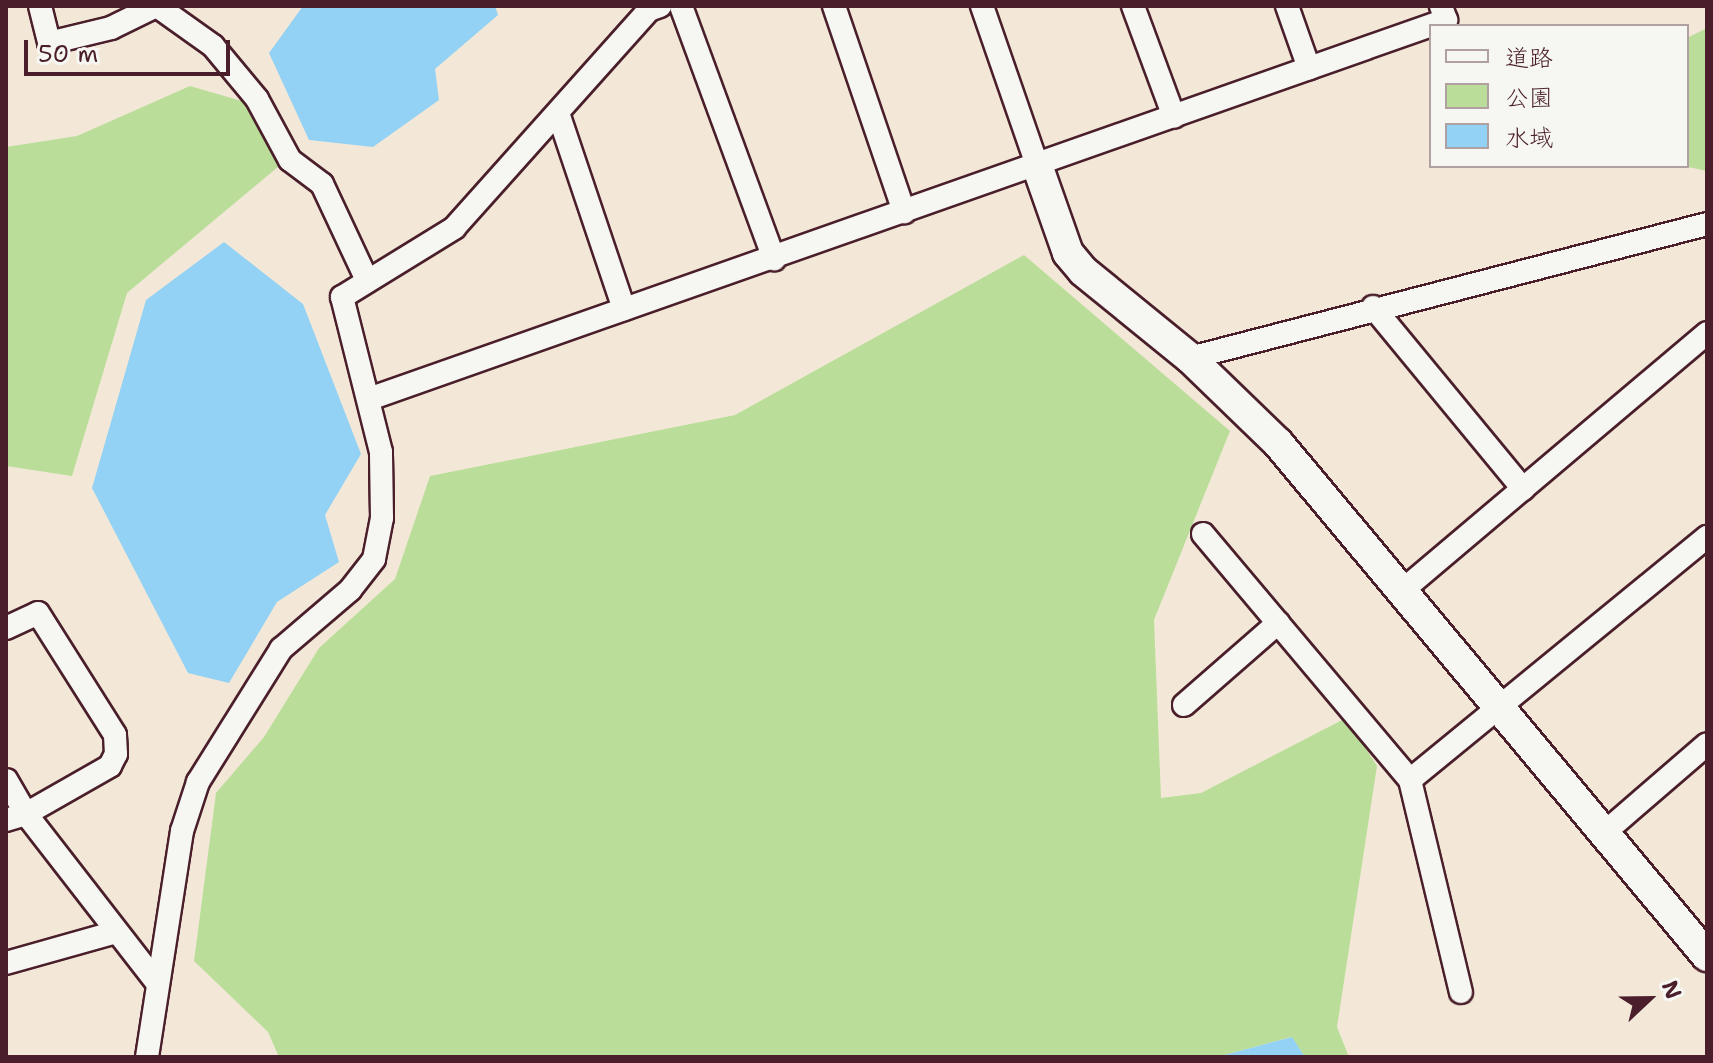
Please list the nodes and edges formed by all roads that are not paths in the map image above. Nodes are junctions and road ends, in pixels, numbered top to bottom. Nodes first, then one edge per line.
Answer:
1 (40, 6) edge
2 (157, 6) edge
3 (660, 6) edge
4 (681, 6) edge
5 (834, 6) edge
6 (982, 6) edge
7 (1133, 6) edge
8 (1287, 6) edge
9 (1441, 6) edge
10 (1435, 24) edge
11 (1429, 26) edge
12 (1309, 68) junction
13 (558, 113) junction
14 (1174, 117) junction
15 (1037, 165) junction
16 (904, 212) junction
17 (1707, 224) edge
18 (774, 259) junction
19 (367, 280) junction
20 (1373, 307) junction
21 (624, 309) junction
22 (1707, 333) edge
23 (1190, 358) junction
24 (369, 399) junction
25 (1523, 489) junction
26 (1203, 534) dead end
27 (1707, 537) edge
28 (1403, 590) junction
29 (1278, 623) junction
30 (6, 628) edge
31 (1184, 705) dead end
32 (1501, 708) junction
33 (1707, 744) edge
34 (6, 780) edge
35 (1410, 780) junction
36 (16, 817) edge
37 (1604, 833) junction
38 (116, 932) junction
39 (1706, 952) edge
40 (6, 963) edge
41 (157, 983) junction
42 (1461, 992) dead end
43 (147, 1057) edge

1 - 2 street
2 - 19 street
3 - 13 street
4 - 18 street
5 - 16 street
6 - 15 street
7 - 14 street
8 - 12 street
9 - 10 street
11 - 12 street
12 - 14 street
13 - 19 street
13 - 21 street
14 - 15 street
15 - 16 street
15 - 23 street
16 - 18 street
17 - 20 street
18 - 21 street
19 - 24 street
20 - 23 street
20 - 25 street
21 - 24 street
22 - 25 street
23 - 28 street
24 - 41 street
25 - 28 street
26 - 29 street
27 - 32 street
28 - 32 street
29 - 31 street
29 - 35 street
30 - 36 street
32 - 35 street
32 - 37 street
33 - 37 street
34 - 36 street
35 - 42 street
36 - 38 street
37 - 39 street
38 - 40 street
38 - 41 street
41 - 43 street

